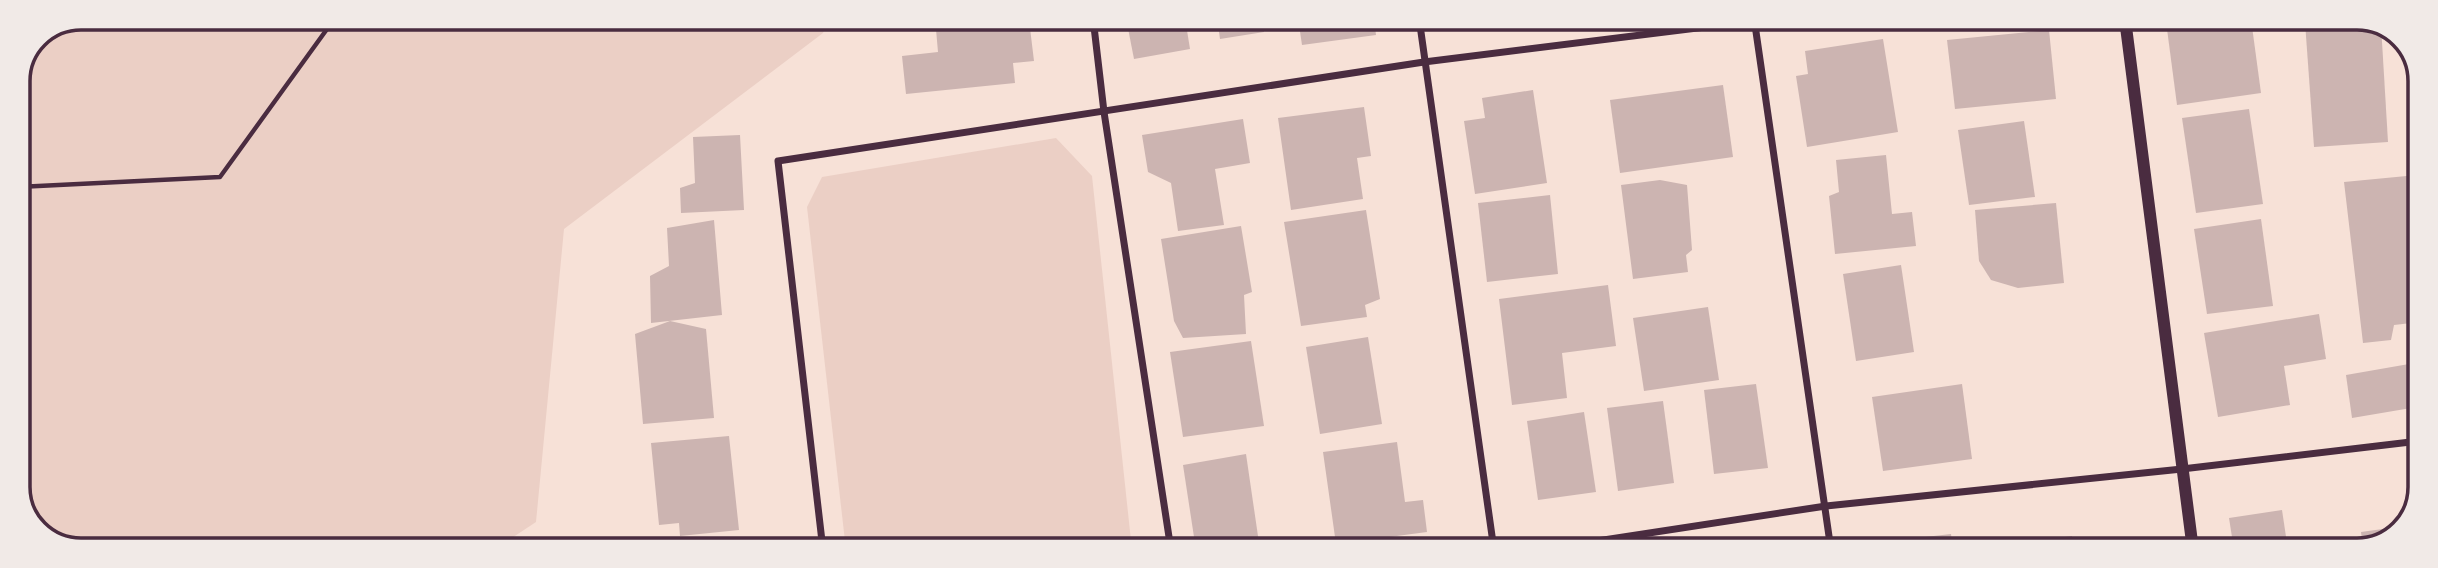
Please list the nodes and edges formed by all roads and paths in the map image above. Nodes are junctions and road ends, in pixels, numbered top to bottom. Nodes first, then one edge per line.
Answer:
1 (326, 30) edge
2 (1094, 30) edge
3 (1420, 30) edge
4 (1675, 30) edge
5 (1755, 30) edge
6 (2126, 30) edge
7 (1424, 62) junction
8 (1104, 112) junction
9 (30, 186) edge
10 (2408, 442) edge
11 (2182, 470) junction
12 (1826, 506) junction
13 (822, 538) edge
14 (1169, 538) edge
15 (1492, 538) edge
16 (1617, 538) edge
17 (1830, 538) edge
18 (2191, 538) edge

1 - 9 path
2 - 8 street
3 - 7 street
4 - 7 street
5 - 12 street
6 - 11 street
7 - 8 street
7 - 15 street
8 - 13 street
8 - 14 street
10 - 11 street
11 - 12 street
11 - 18 street
12 - 16 street
12 - 17 street

